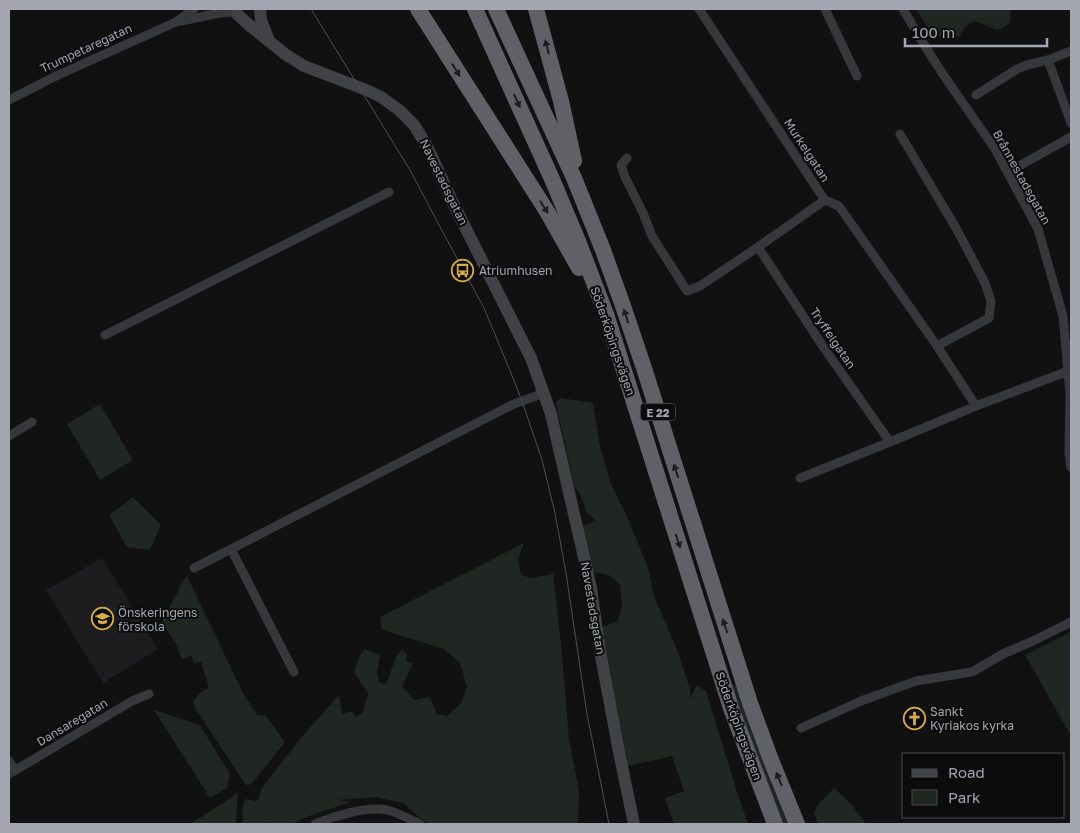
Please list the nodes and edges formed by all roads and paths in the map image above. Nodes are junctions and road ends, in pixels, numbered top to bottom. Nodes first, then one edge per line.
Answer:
1 (194, 9) edge
2 (258, 9) edge
3 (418, 9) edge
4 (475, 9) edge
5 (496, 9) edge
6 (536, 9) edge
7 (698, 9) edge
8 (825, 9) edge
9 (904, 9) edge
10 (232, 12) edge
11 (176, 22) junction
12 (269, 41) junction
13 (1071, 51) edge
14 (1048, 60) junction
15 (857, 76) dead end
16 (976, 95) dead end
17 (9, 100) edge
18 (1071, 123) edge
19 (900, 134) dead end
20 (1071, 137) edge
21 (627, 158) dead end
22 (1008, 172) junction
23 (389, 192) dead end
24 (582, 197) junction
25 (825, 200) junction
26 (758, 247) junction
27 (606, 314) junction
28 (105, 335) dead end
29 (937, 346) junction
30 (1069, 370) edge
31 (544, 393) junction
32 (976, 406) junction
33 (32, 422) dead end
34 (9, 436) edge
35 (890, 442) junction
36 (1071, 467) edge
37 (800, 478) dead end
38 (231, 549) junction
39 (194, 568) dead end
40 (1071, 622) edge
41 (294, 672) dead end
42 (149, 694) dead end
43 (801, 728) dead end
44 (9, 761) edge
45 (12, 772) edge
46 (315, 824) edge
47 (420, 824) edge
48 (633, 824) edge
49 (776, 824) edge
50 (797, 824) edge

1 - 11 street, Trumpetaregatan
2 - 10 street
2 - 12 street
3 -> 27 highway
4 -> 27 highway, Söderköpingsvägen / E 22
5 - 24 highway, Söderköpingsvägen / E 22
24 -> 6 highway
7 - 25 street, Murkelgatan
8 - 15 street
9 - 22 street, Brånnestadsgatan
10 - 11 street, Trumpetaregatan
10 - 12 street, Navestadsgatan
11 - 17 street, Trumpetaregatan
12 - 31 street, Navestadsgatan
13 - 14 street
14 - 16 street
14 - 18 street
19 - 29 street
20 - 22 street
21 - 26 street
22 - 30 street, Brånnestadsgatan
23 - 28 street
50 -> 24 highway, Söderköpingsvägen / E 22
25 - 26 street
25 - 29 street, Murkelgatan
26 - 35 street, Tryffelgatan
27 -> 49 highway, Söderköpingsvägen / E 22
29 - 32 street, Murkelgatan
30 - 32 street
30 - 36 street, Brånnestadsgatan
31 - 38 street
31 - 48 street, Navestadsgatan
32 - 35 street
33 - 34 street
35 - 37 street
38 - 39 street
38 - 41 street
40 - 43 street
42 - 45 street, Dansaregatan
44 - 45 street
46 - 47 street

